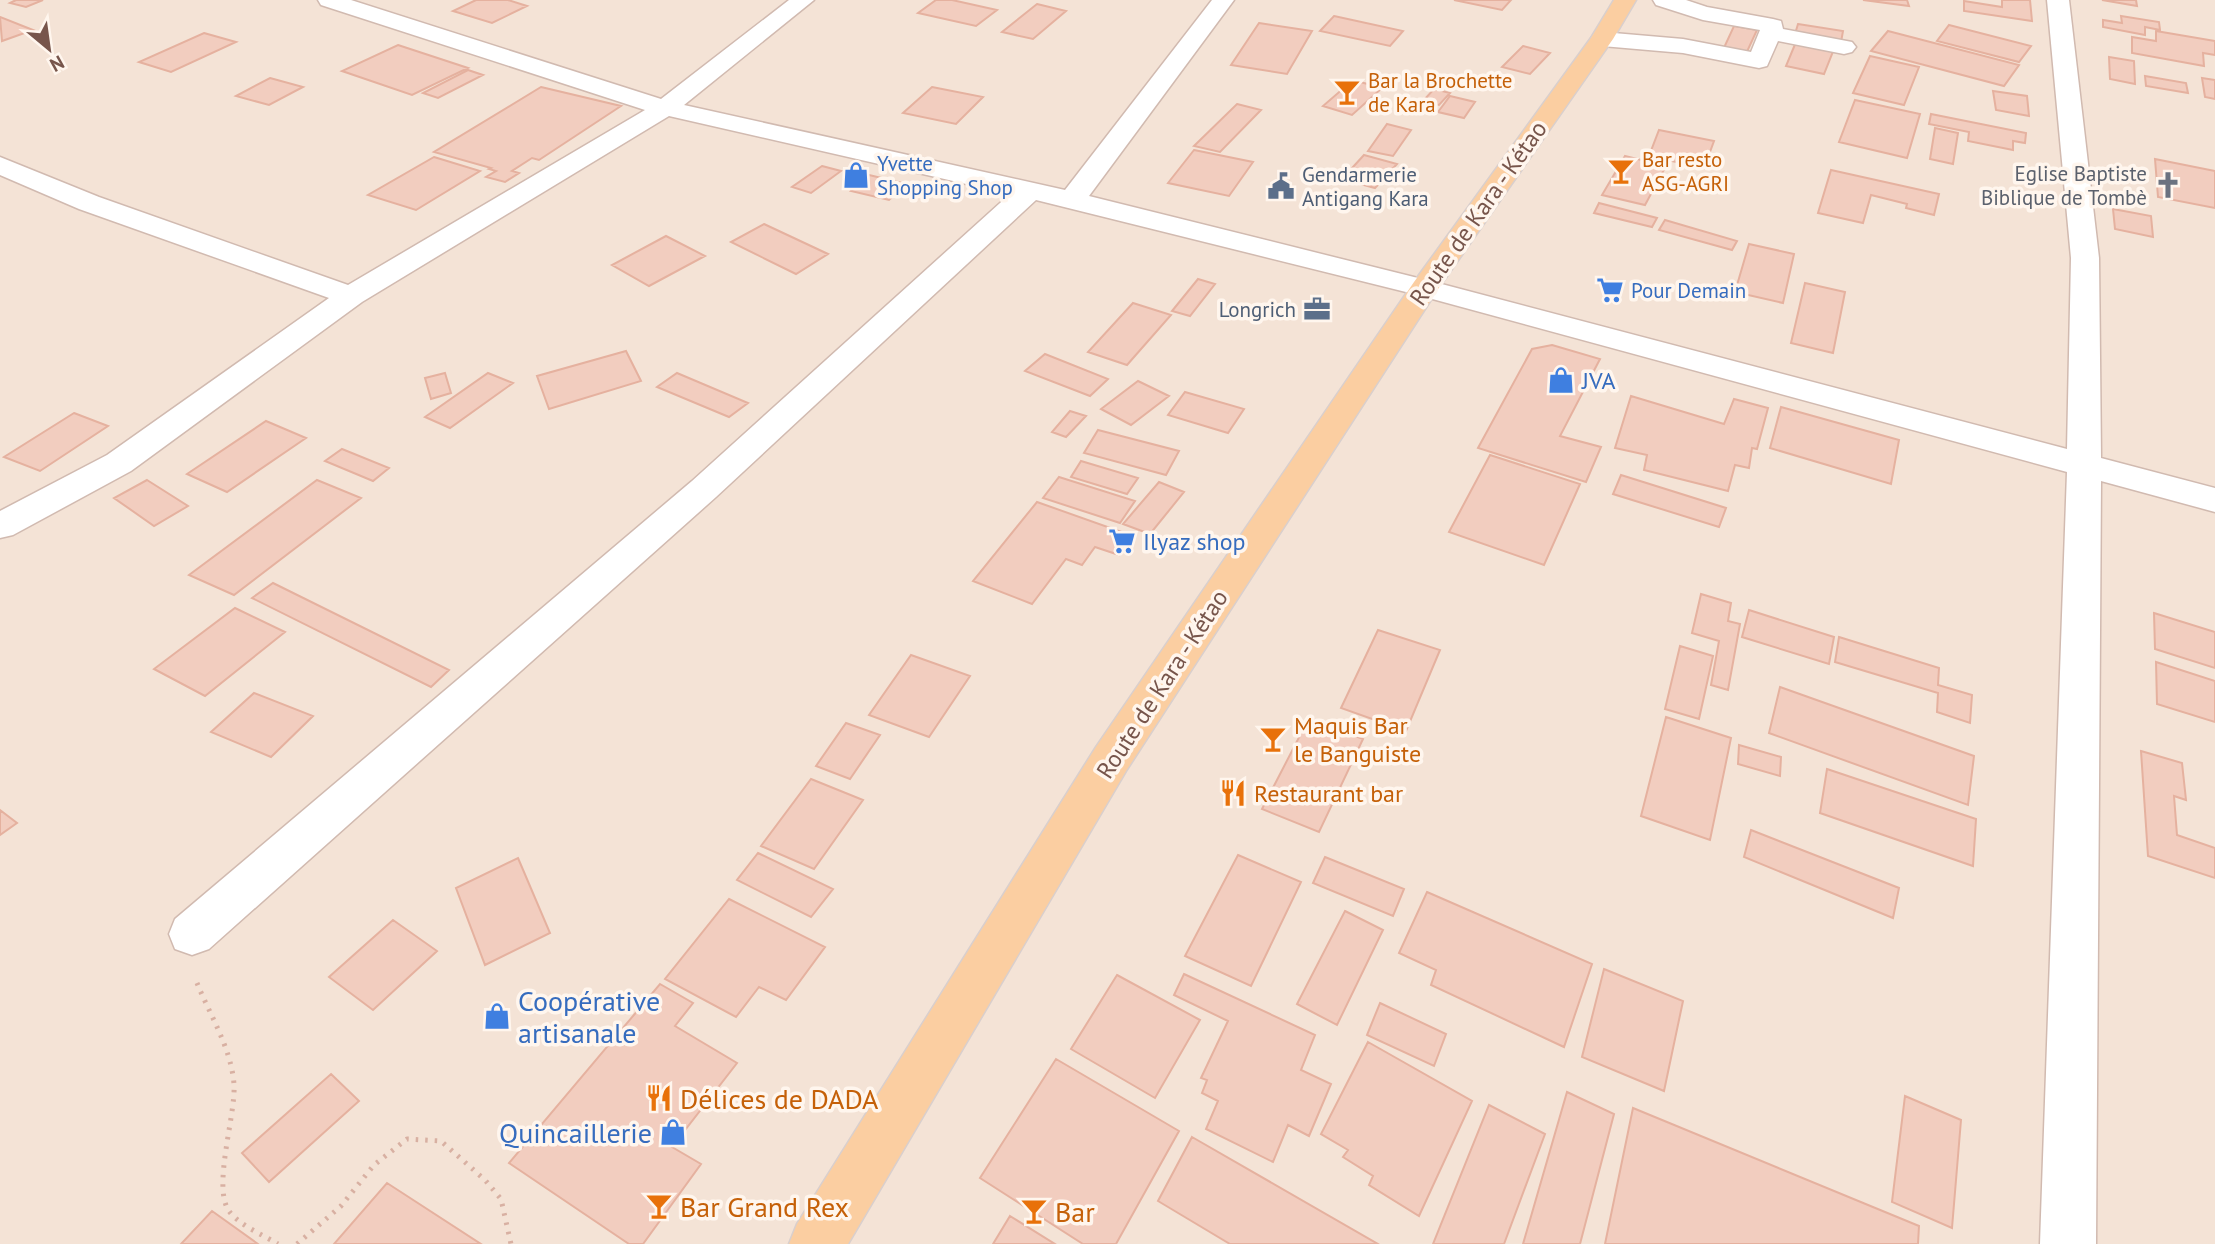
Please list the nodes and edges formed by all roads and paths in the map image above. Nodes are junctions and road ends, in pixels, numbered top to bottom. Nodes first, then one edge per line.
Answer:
1 (803, 0) edge
2 (1223, 0) edge
3 (1625, 0) edge
4 (1664, 0) edge
5 (2058, 0) edge
6 (341, 1) edge
7 (1703, 13) junction
8 (1770, 33) junction
9 (1602, 39) junction
10 (1683, 46) junction
11 (1844, 47) dead end
12 (665, 108) junction
13 (0, 165) edge
14 (1030, 191) junction
15 (1072, 200) junction
16 (1424, 288) junction
17 (351, 296) junction
18 (2084, 466) junction
19 (2215, 500) edge
20 (0, 526) edge
21 (192, 934) joint
22 (278, 1244) edge
23 (297, 1244) edge
24 (511, 1244) edge
25 (817, 1244) edge
26 (2068, 1244) edge

1 - 12 street
2 - 15 street
3 - 9 main road, Route de Kara - Kétao
4 - 7 street
5 - 18 street
6 - 12 street
7 - 8 street
7 - 10 street
8 - 10 street
8 - 11 street
9 - 10 street
9 - 16 main road, Route de Kara - Kétao
12 - 14 street
12 - 17 street
13 - 17 street
14 - 15 street
14 - 21 street
15 - 16 street
16 - 18 street
16 - 25 main road, Route de Kara - Kétao
17 - 20 street
18 - 19 street
18 - 26 street
21 - 22 path
23 - 24 path

